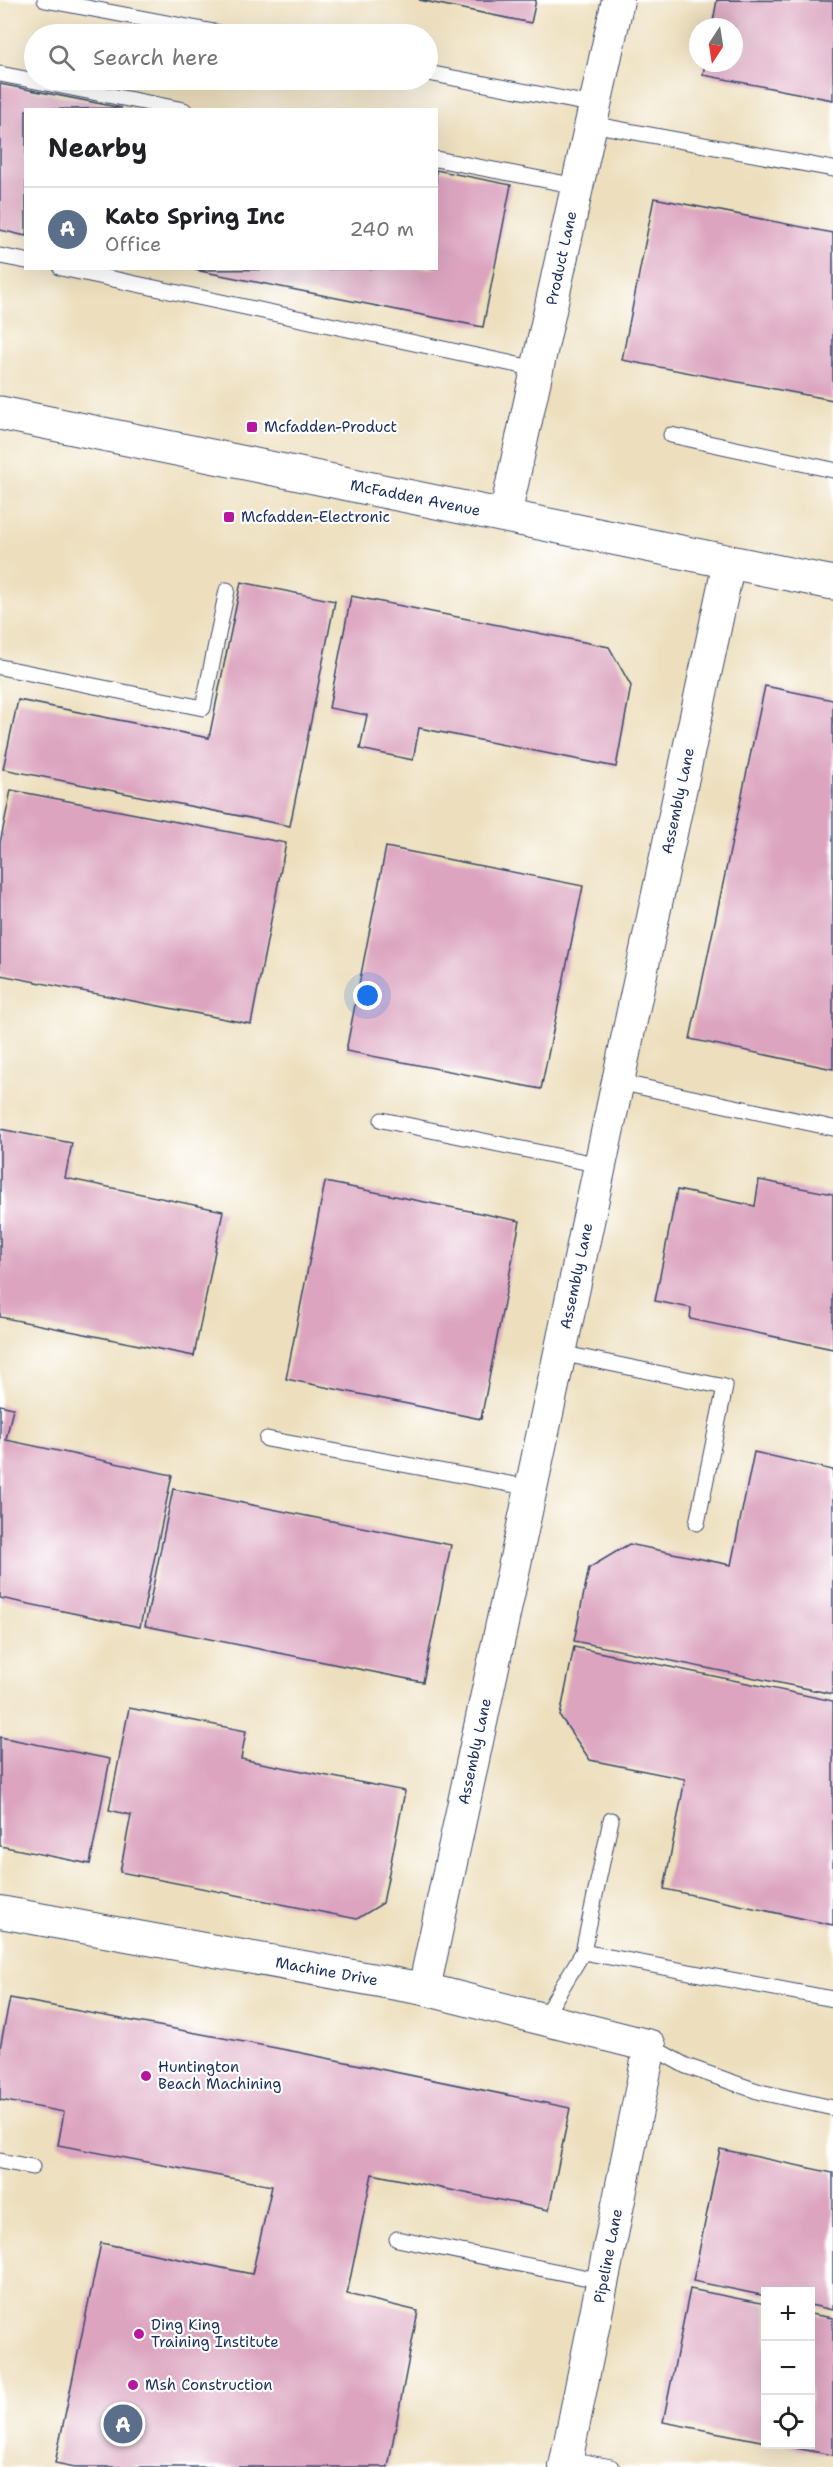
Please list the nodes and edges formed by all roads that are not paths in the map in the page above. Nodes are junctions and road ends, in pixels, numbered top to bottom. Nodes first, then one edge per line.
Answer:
1 (45, 0) edge
2 (618, 0) edge
3 (172, 24) edge
4 (0, 74) edge
5 (438, 75) edge
6 (24, 79) edge
7 (82, 90) edge
8 (174, 108) edge
9 (593, 114) junction
10 (438, 159) edge
11 (833, 169) edge
12 (577, 186) junction
13 (0, 256) edge
14 (24, 261) edge
15 (70, 270) edge
16 (537, 369) junction
17 (0, 413) edge
18 (671, 435) dead end
19 (833, 470) edge
20 (505, 516) junction
21 (729, 562) junction
22 (833, 583) edge
23 (227, 590) dead end
24 (0, 667) edge
25 (618, 1082) junction
26 (382, 1120) dead end
27 (833, 1128) edge
28 (600, 1165) junction
29 (560, 1353) junction
30 (267, 1439) dead end
31 (531, 1488) junction
32 (697, 1523) dead end
33 (611, 1820) dead end
34 (0, 1912) edge
35 (583, 1952) junction
36 (424, 1989) junction
37 (833, 1999) edge
38 (543, 2019) junction
39 (650, 2046) junction
40 (833, 2108) edge
41 (0, 2161) edge
42 (32, 2167) dead end
43 (397, 2239) dead end
44 (603, 2281) junction
45 (566, 2463) edge
46 (611, 2467) edge

1 - 3 lane
2 - 9 street, Product Lane
4 - 6 lane
5 - 9 lane
7 - 8 lane
9 - 11 lane
9 - 12 street, Product Lane
10 - 12 lane
12 - 16 street, Product Lane
13 - 14 lane
15 - 16 lane
16 - 20 street, Product Lane
17 - 20 street, McFadden Avenue
18 - 19 lane
20 - 21 street, McFadden Avenue
21 - 22 street, McFadden Avenue
21 - 25 street, Assembly Lane
23 - 24 lane
25 - 27 lane
25 - 28 street, Assembly Lane
26 - 28 lane
28 - 29 street, Assembly Lane
29 - 31 street, Assembly Lane
29 - 32 lane
30 - 31 lane
31 - 36 street, Assembly Lane
33 - 35 lane
34 - 36 street, Machine Drive
35 - 37 lane
35 - 38 lane
36 - 38 street, Machine Drive
38 - 39 street, Machine Drive
39 - 40 lane
39 - 44 street, Pipeline Lane
41 - 42 lane
43 - 44 lane
44 - 45 street, Pipeline Lane
45 - 46 lane

